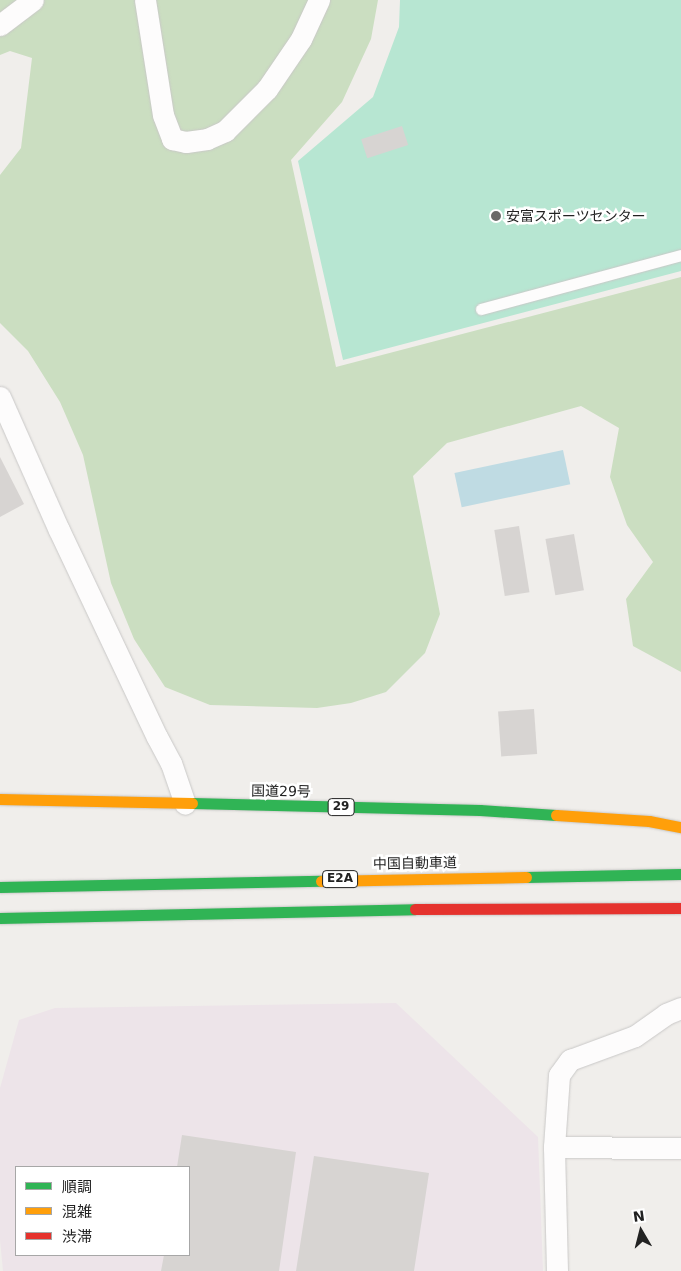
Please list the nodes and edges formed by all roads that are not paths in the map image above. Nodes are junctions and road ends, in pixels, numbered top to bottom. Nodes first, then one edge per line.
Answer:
1 (33, 0) edge
2 (145, 0) edge
3 (320, 0) edge
4 (0, 25) edge
5 (681, 255) edge
6 (481, 308) dead end
7 (0, 397) edge
8 (0, 799) edge
9 (185, 804) junction
10 (681, 827) edge
11 (681, 874) edge
12 (0, 887) edge
13 (681, 908) edge
14 (0, 918) edge
15 (681, 1008) edge
16 (554, 1147) junction
17 (681, 1148) edge
18 (557, 1271) edge

1 - 4 street
2 - 3 street
5 - 6 lane
7 - 9 street
8 - 9 highway, 国道29号 / 29
9 - 10 highway, 国道29号 / 29
11 - 12 highway, 中国自動車道 / E2A
13 - 14 highway
15 - 16 street
16 - 17 street
16 - 18 street

